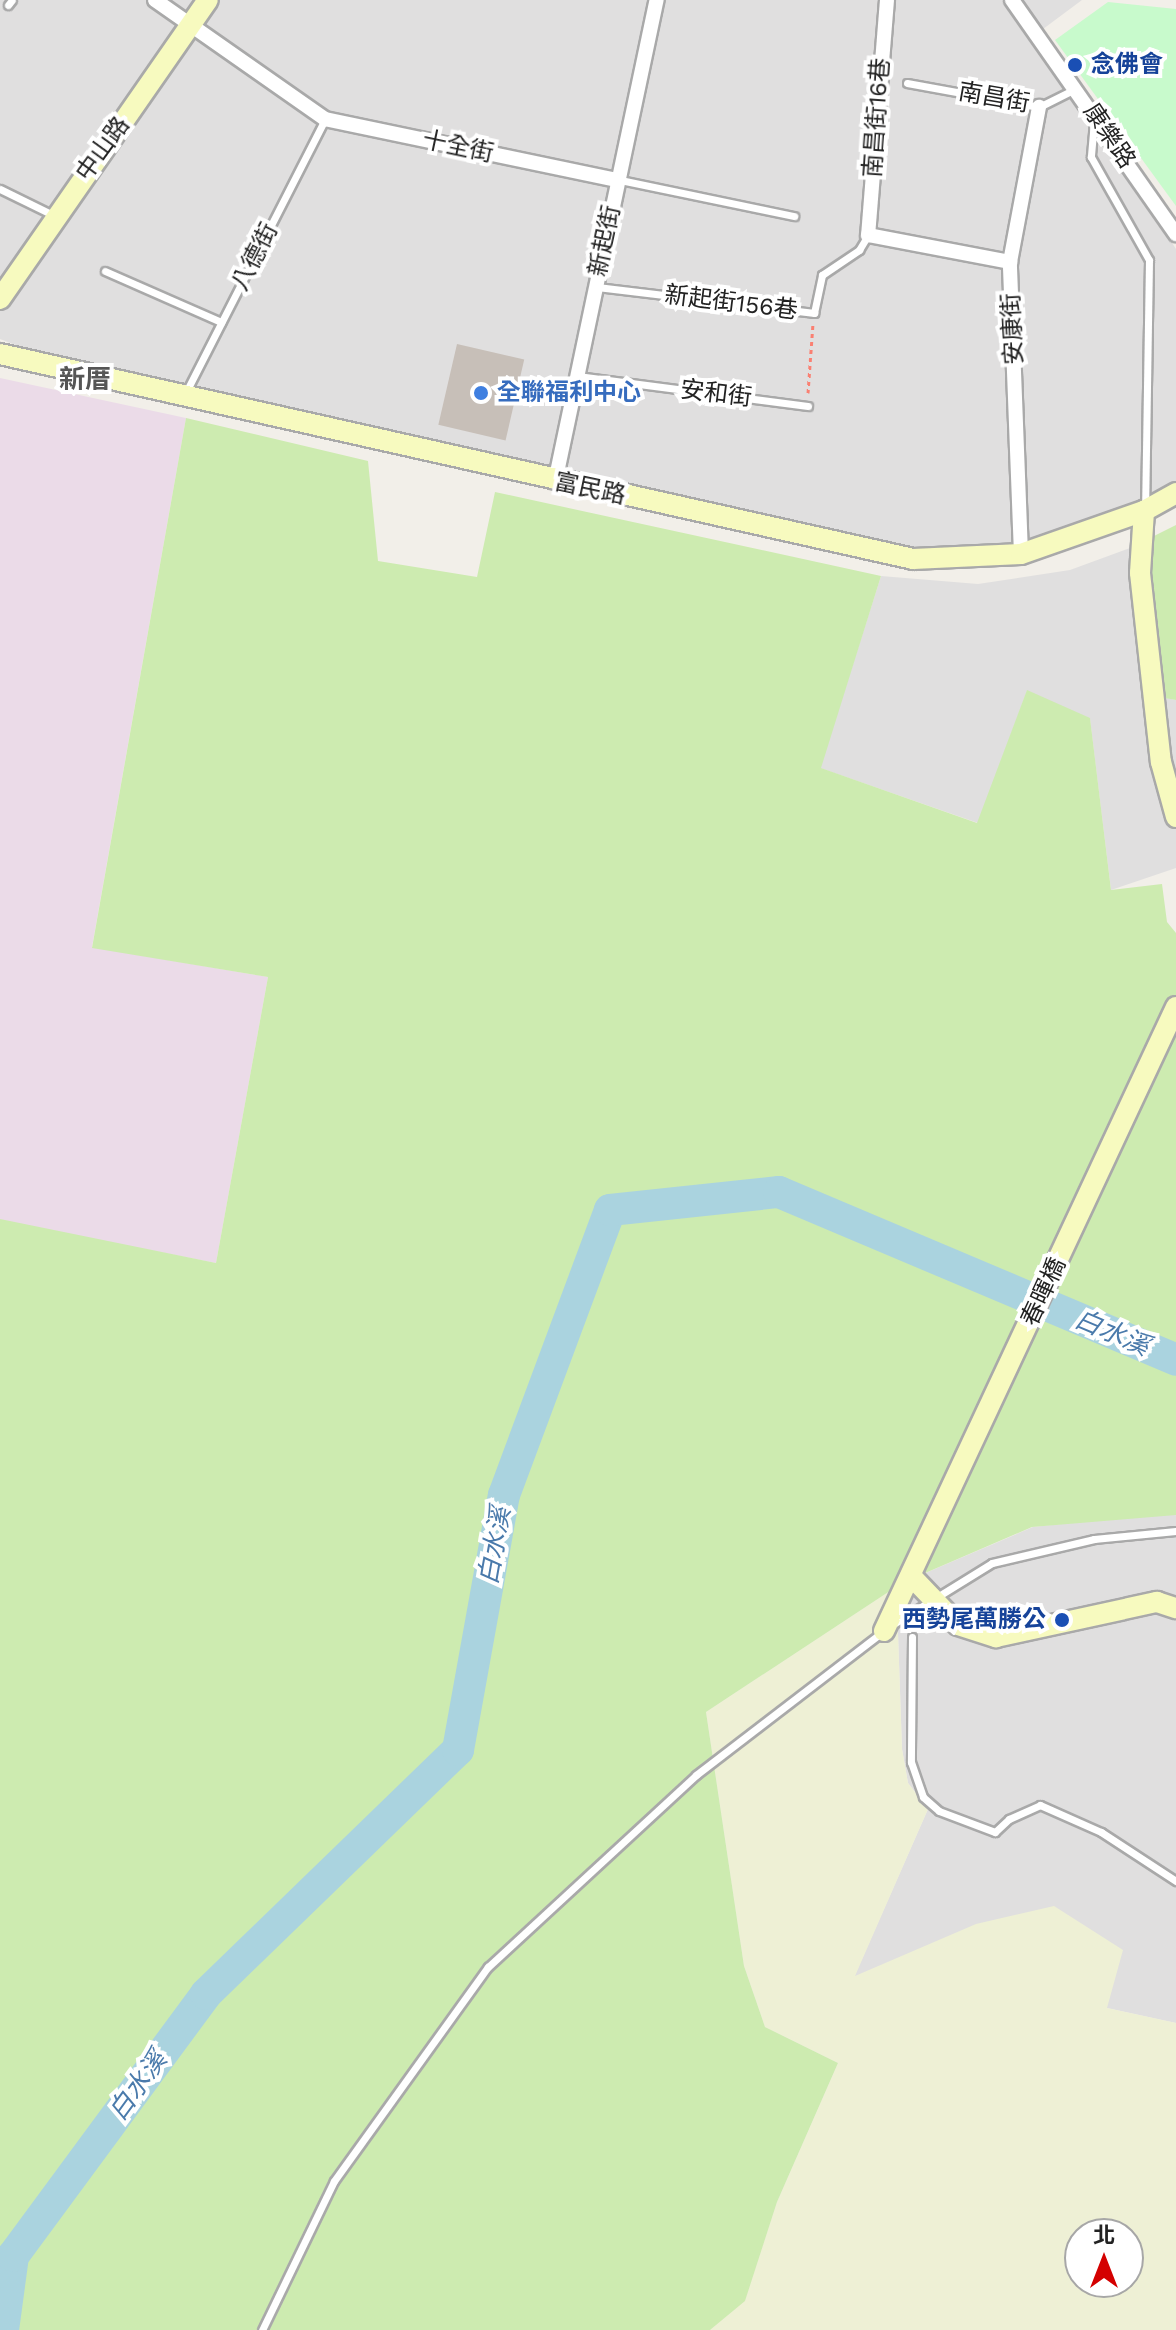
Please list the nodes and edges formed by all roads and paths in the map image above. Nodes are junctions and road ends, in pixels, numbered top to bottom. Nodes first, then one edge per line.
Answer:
1 (155, 0) edge
2 (208, 0) edge
3 (657, 0) edge
4 (887, 0) edge
5 (1012, 0) edge
6 (192, 26) junction
7 (907, 83) dead end
8 (1077, 88) junction
9 (1039, 107) junction
10 (1095, 113) junction
11 (325, 119) junction
12 (618, 180) junction
13 (0, 189) edge
14 (55, 216) junction
15 (794, 216) dead end
16 (1176, 234) edge
17 (868, 235) junction
18 (1010, 262) junction
19 (105, 271) dead end
20 (595, 287) junction
21 (0, 299) edge
22 (814, 313) junction
23 (221, 322) junction
24 (0, 354) edge
25 (577, 376) junction
26 (185, 395) junction
27 (808, 406) joint
28 (555, 482) junction
29 (1176, 493) edge
30 (1144, 511) junction
31 (1021, 554) junction
32 (1174, 806) edge
33 (1176, 1007) edge
34 (1176, 1531) edge
35 (912, 1577) junction
36 (933, 1597) junction
37 (1176, 1608) edge
38 (884, 1631) junction
39 (912, 1637) dead end
40 (1176, 1881) edge
41 (262, 2330) edge

1 - 6 street, 十全街
2 - 6 street, 中山路
3 - 12 street, 新起街
4 - 17 street, 南昌街16巷
5 - 8 street, 康樂路
6 - 11 street, 十全街
6 - 14 street, 中山路
7 - 9 lane, 南昌街
8 - 9 lane, 南昌街
8 - 10 street, 康樂路
9 - 18 street, 安康街
10 - 16 street, 康樂路
10 - 30 lane
11 - 12 street, 十全街
11 - 23 lane, 八德街
12 - 15 lane, 十全街
12 - 20 street, 新起街
13 - 14 lane
14 - 21 street, 中山路
17 - 18 street
17 - 22 lane, 新起街156巷
18 - 31 street, 安康街
19 - 23 lane
20 - 22 lane, 新起街156巷
20 - 25 street, 新起街
22 - 27 path
23 - 26 lane, 八德街
24 - 26 street, 富民路
25 - 27 lane, 安和街
25 - 28 street, 新起街
26 - 28 street, 富民路
28 - 31 street, 富民路
29 - 30 street, 富民路
30 - 31 street, 富民路
30 - 32 street
33 - 35 street, 春暉橋
34 - 36 lane
35 - 36 street
35 - 38 street, 春暉橋
36 - 37 street
36 - 38 lane
38 - 41 lane
39 - 40 lane

